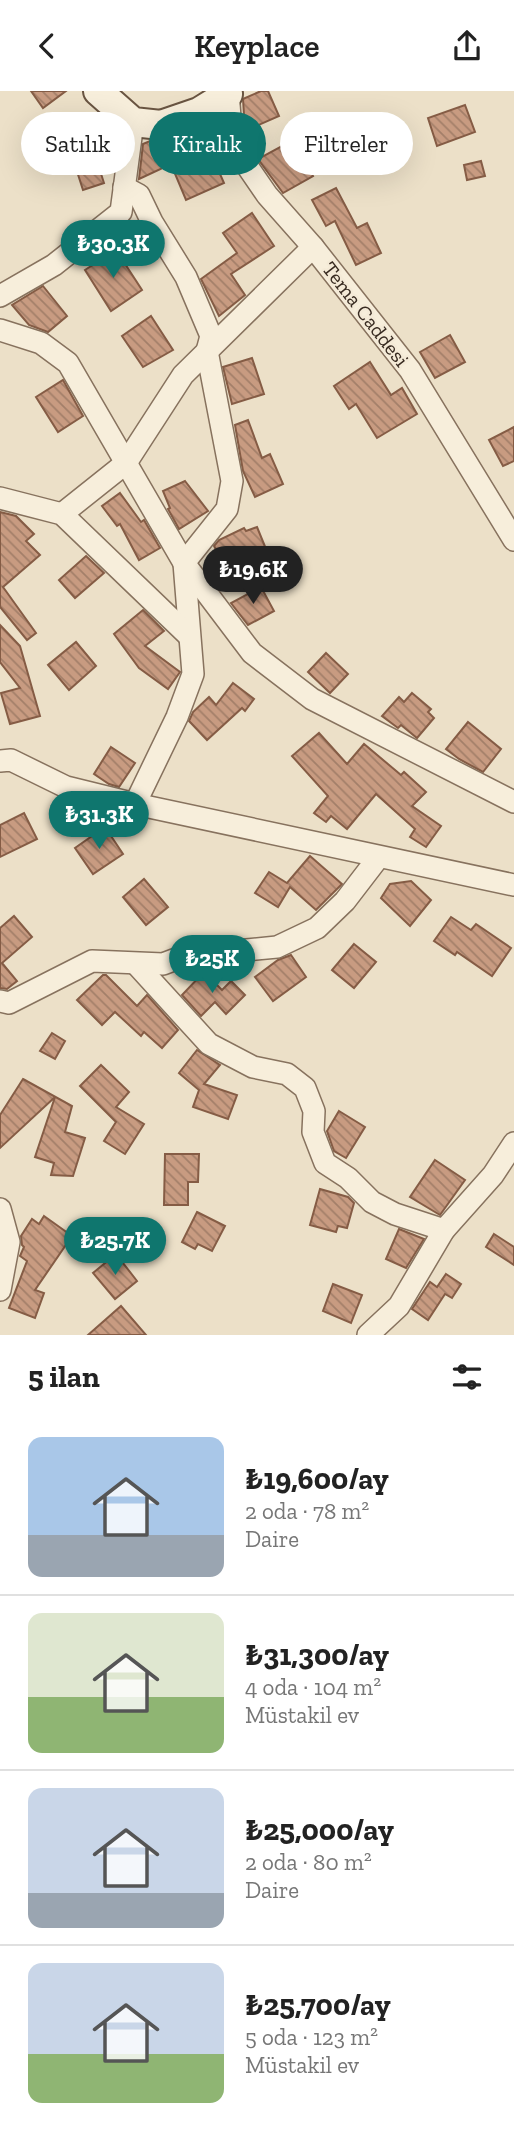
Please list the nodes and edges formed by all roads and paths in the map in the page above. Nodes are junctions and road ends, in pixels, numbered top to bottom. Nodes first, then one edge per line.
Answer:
1 (98, 91) edge
2 (229, 92) edge
3 (122, 112) edge
4 (199, 112) edge
5 (230, 112) edge
6 (126, 175) edge
7 (253, 175) edge
8 (124, 187) junction
9 (313, 247) junction
10 (0, 296) edge
11 (0, 330) edge
12 (207, 351) junction
13 (126, 463) junction
14 (0, 498) edge
15 (62, 514) junction
16 (514, 540) edge
17 (184, 563) junction
18 (189, 636) junction
19 (0, 761) edge
20 (514, 802) edge
21 (135, 804) junction
22 (378, 858) junction
23 (514, 885) edge
24 (136, 964) junction
25 (0, 1001) edge
26 (514, 1143) edge
27 (0, 1209) edge
28 (444, 1230) junction
29 (0, 1290) edge
30 (368, 1335) edge

1 - 3 street
2 - 4 street
2 - 5 street, Tema Caddesi
6 - 8 street
7 - 9 street, Tema Caddesi
8 - 10 street
8 - 12 street
9 - 12 street
9 - 16 street, Tema Caddesi
11 - 13 street
12 - 13 street
12 - 17 street
13 - 15 street
13 - 17 street
14 - 15 street
15 - 18 street
17 - 18 street
17 - 20 street
18 - 21 street
19 - 21 street
21 - 22 street
22 - 23 street
22 - 24 street
24 - 25 street
24 - 28 street
26 - 28 street
27 - 29 street
28 - 30 street

